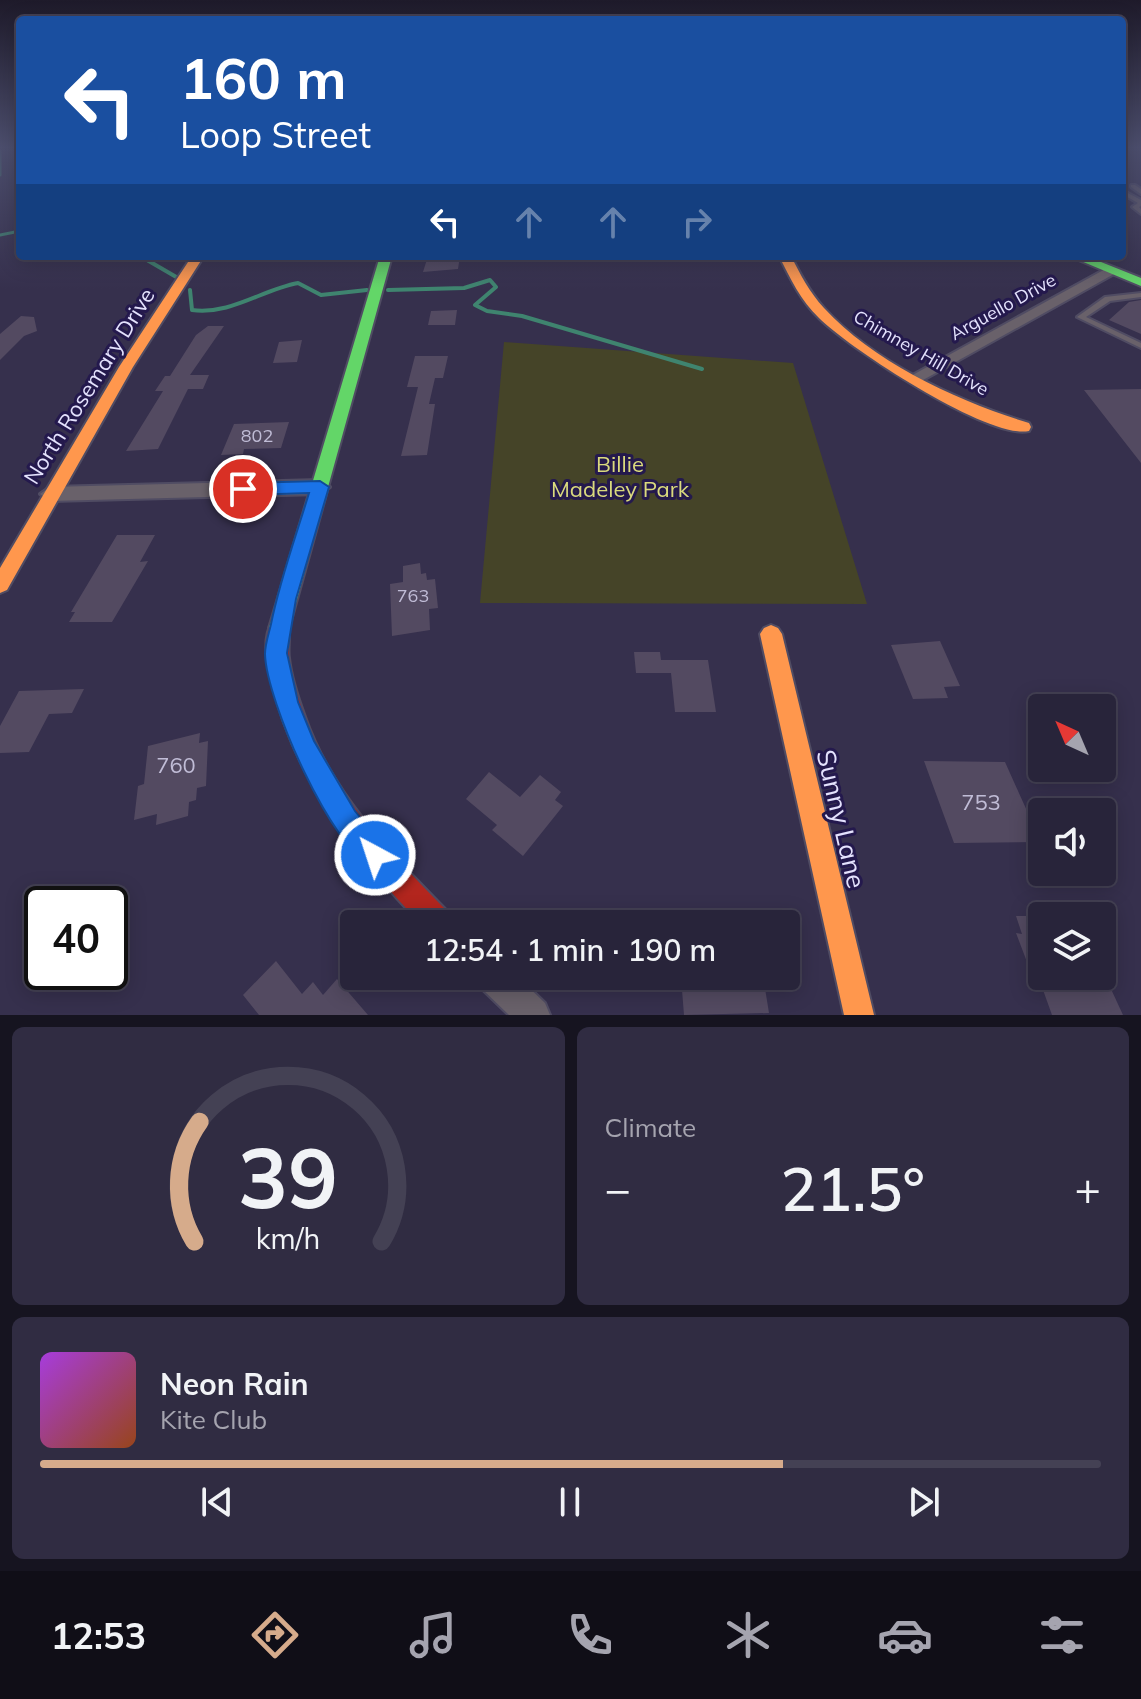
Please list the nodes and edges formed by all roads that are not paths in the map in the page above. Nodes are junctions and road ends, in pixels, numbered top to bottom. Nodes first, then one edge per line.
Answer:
1 (196, 260) edge
2 (385, 260) edge
3 (787, 260) edge
4 (1084, 260) edge
5 (1109, 271) junction
6 (1141, 282) edge
7 (1141, 295) edge
8 (1141, 346) edge
9 (917, 377) junction
10 (1023, 427) dead end
11 (320, 487) junction
12 (50, 494) junction
13 (0, 585) edge
14 (771, 634) dead end
15 (426, 910) edge
16 (507, 990) edge
17 (533, 1015) edge
18 (859, 1015) edge

1 - 12 street, North Rosemary Drive
2 - 11 street
3 - 9 street, Chimney Hill Drive
4 - 5 street
5 - 6 street
5 - 9 street, Arguello Drive
7 - 8 lane
9 - 10 street, Chimney Hill Drive
11 - 12 street
11 - 15 street
12 - 13 street, North Rosemary Drive
14 - 18 street, Sunny Lane
16 - 17 street

